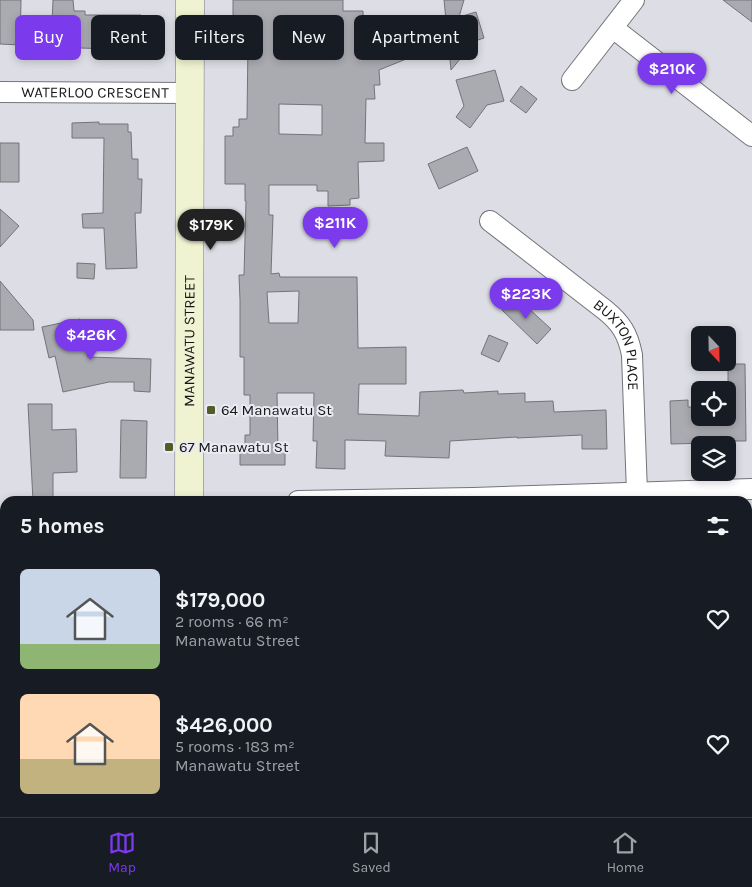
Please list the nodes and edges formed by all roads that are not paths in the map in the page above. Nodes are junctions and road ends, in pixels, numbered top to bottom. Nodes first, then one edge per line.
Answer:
1 (190, 0) edge
2 (634, 0) edge
3 (612, 28) junction
4 (572, 80) dead end
5 (0, 92) edge
6 (190, 93) junction
7 (752, 136) edge
8 (490, 221) dead end
9 (752, 489) edge
10 (637, 493) junction
11 (189, 496) edge
12 (567, 496) edge

1 - 6 street, MANAWATU STREET
2 - 3 street
3 - 4 street
3 - 7 street
5 - 6 street, WATERLOO CRESCENT
6 - 11 street, MANAWATU STREET
8 - 10 street, BUXTON PLACE
9 - 10 street
10 - 12 street

